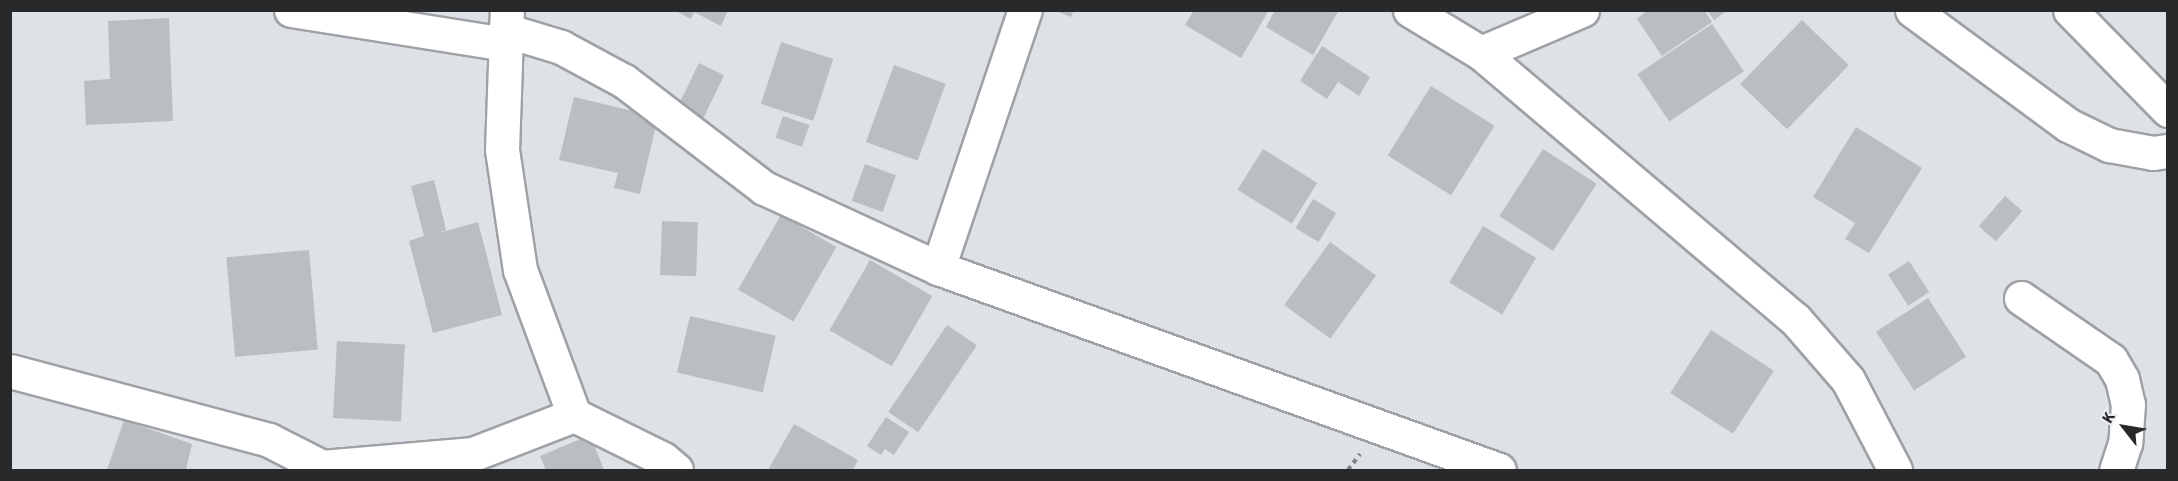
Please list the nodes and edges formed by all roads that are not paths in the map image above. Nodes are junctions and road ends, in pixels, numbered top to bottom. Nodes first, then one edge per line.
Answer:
1 (291, 10) edge
2 (1025, 10) edge
3 (1410, 10) edge
4 (1582, 10) edge
5 (1912, 10) edge
6 (2070, 10) edge
7 (506, 28) edge
8 (1481, 54) junction
9 (2168, 111) edge
10 (2168, 151) edge
11 (938, 268) junction
12 (2022, 298) dead end
13 (10, 371) edge
14 (574, 415) junction
15 (318, 469) edge
16 (676, 471) edge
17 (1499, 471) edge
18 (1896, 471) edge
19 (2116, 471) edge

1 - 7 street
2 - 11 street
3 - 8 street
4 - 8 street
5 - 10 street
6 - 9 street
7 - 11 street
7 - 14 street
8 - 18 street
11 - 17 street
12 - 19 street
13 - 15 street
14 - 15 street
14 - 16 street

